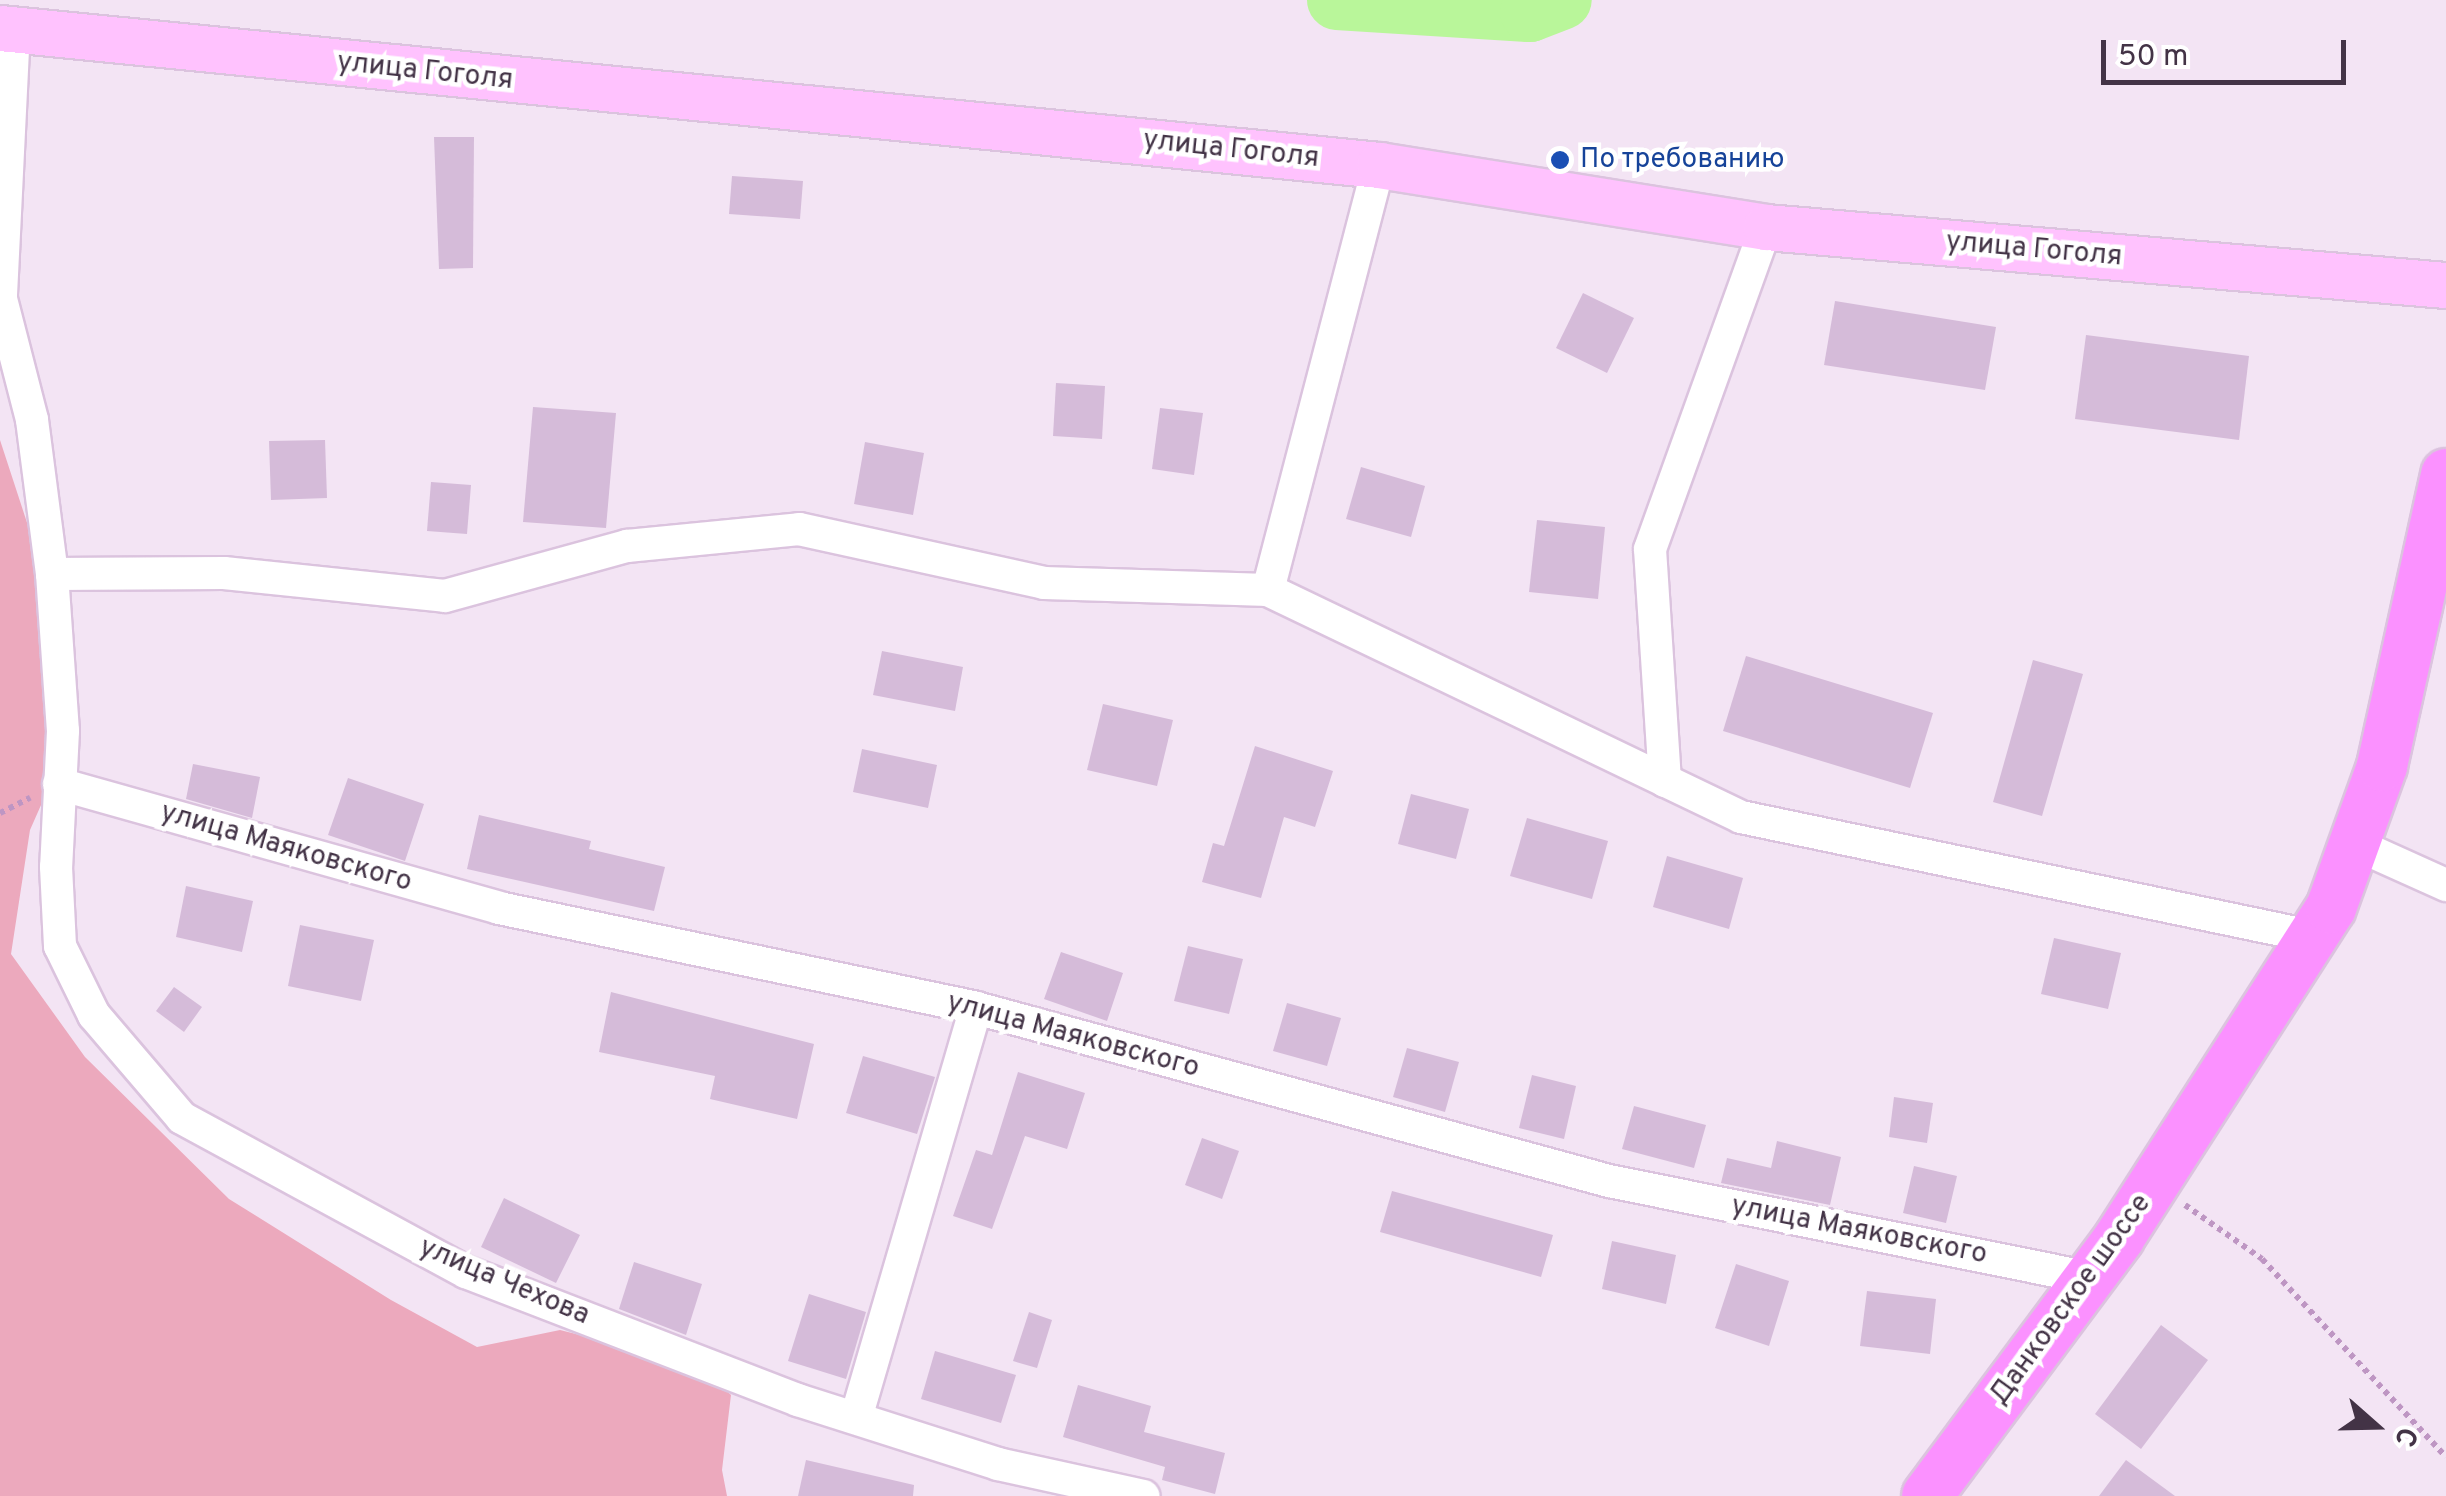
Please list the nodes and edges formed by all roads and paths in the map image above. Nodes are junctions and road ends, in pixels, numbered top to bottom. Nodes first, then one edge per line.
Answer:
1 (7, 28) edge
2 (1379, 165) junction
3 (1766, 227) junction
4 (2446, 285) edge
5 (2446, 474) edge
6 (52, 574) junction
7 (1268, 590) junction
8 (1665, 781) junction
9 (59, 784) junction
10 (2357, 845) junction
11 (2446, 885) edge
12 (2315, 936) junction
13 (976, 1008) junction
14 (2156, 1185) junction
15 (2090, 1278) junction
16 (856, 1418) junction
17 (2446, 1457) edge
18 (1144, 1496) edge
19 (1926, 1496) edge

1 - 2 street, улица Гоголя
1 - 6 street, улица Чехова
2 - 3 street, улица Гоголя
2 - 7 street
3 - 4 street, улица Гоголя
3 - 8 street
5 - 10 main road, Данковское шоссе
6 - 7 street
6 - 9 street, улица Чехова
7 - 8 street
8 - 12 street
9 - 13 street, улица Маяковского
9 - 16 street, улица Чехова
10 - 11 street
10 - 12 main road, Данковское шоссе
12 - 14 main road, Данковское шоссе
13 - 15 street, улица Маяковского
13 - 16 street
14 - 15 main road, Данковское шоссе
14 - 17 path
15 - 19 main road, Данковское шоссе
16 - 18 street, улица Чехова

